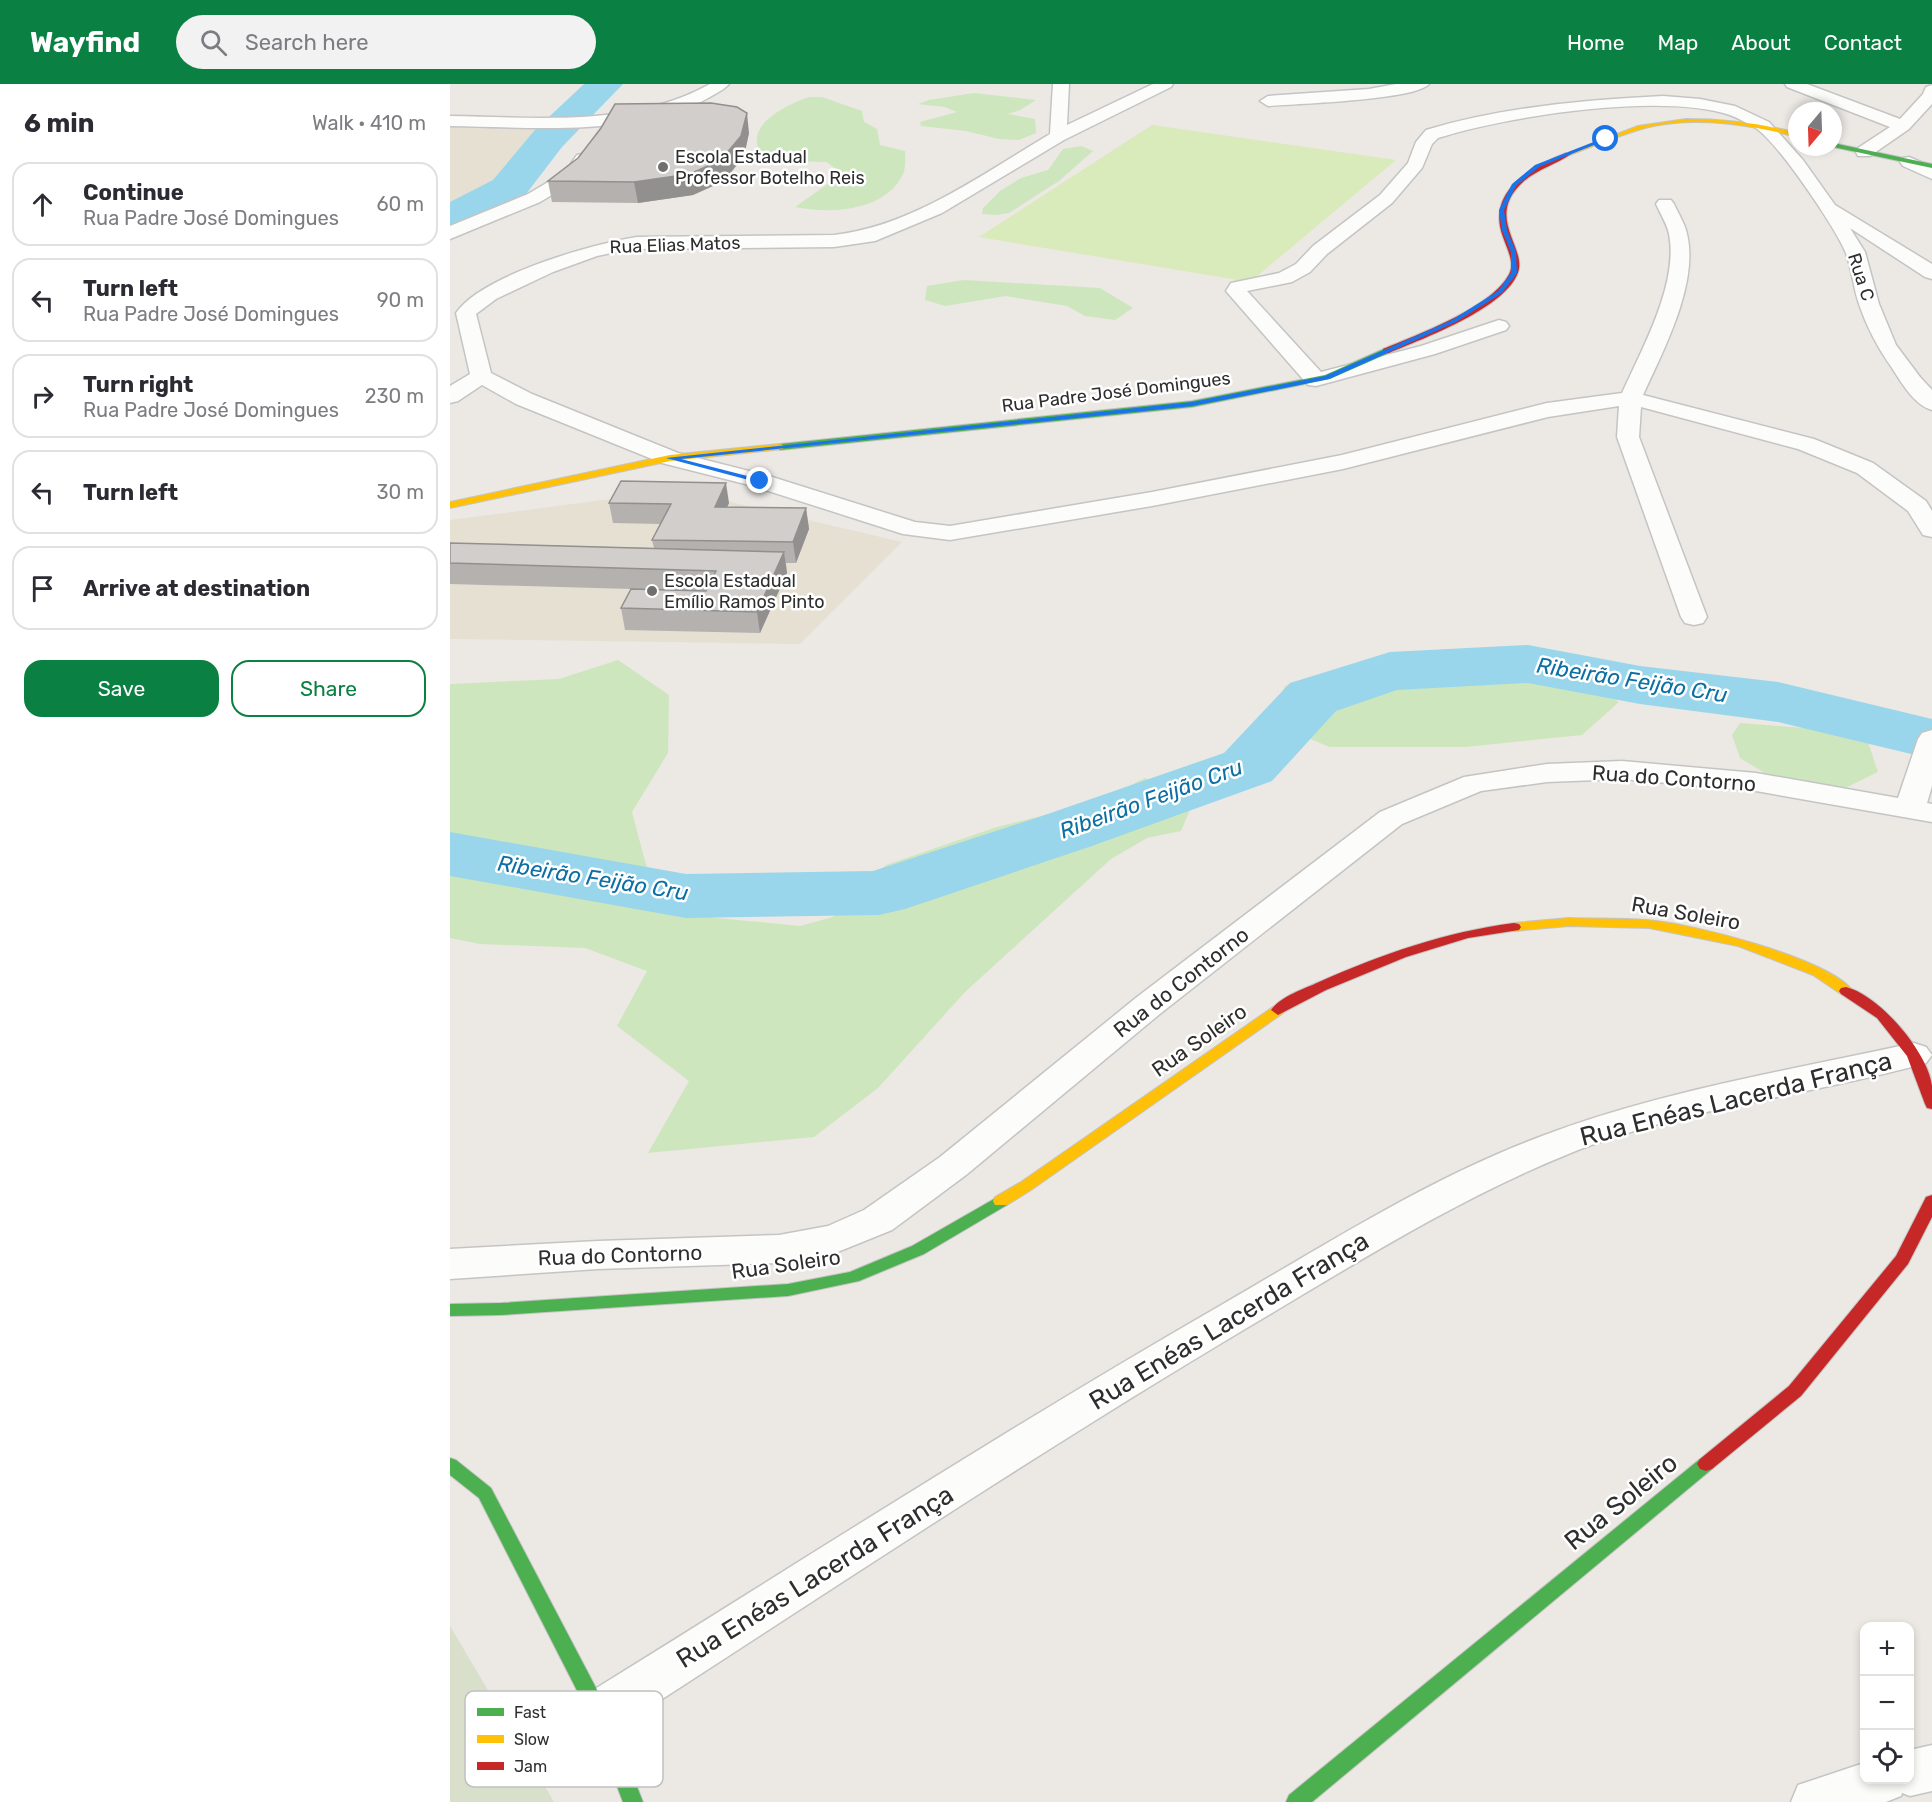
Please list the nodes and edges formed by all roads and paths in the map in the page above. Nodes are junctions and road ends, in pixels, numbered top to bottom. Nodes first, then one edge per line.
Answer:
1 (721, 84) edge
2 (1061, 84) edge
3 (1165, 84) edge
4 (1421, 84) edge
5 (1793, 84) edge
6 (1932, 90) edge
7 (1268, 101) dead end
8 (587, 121) junction
9 (450, 122) edge
10 (1763, 125) junction
11 (1903, 126) junction
12 (1788, 132) edge
13 (1058, 136) junction
14 (1842, 147) edge
15 (1864, 152) junction
16 (1909, 162) junction
17 (1932, 166) edge
18 (1932, 174) edge
19 (1665, 204) dead end
20 (1827, 206) junction
21 (450, 233) edge
22 (1932, 273) edge
23 (1499, 326) dead end
24 (481, 376) junction
25 (1322, 379) junction
26 (450, 396) edge
27 (1630, 398) junction
28 (1932, 403) edge
29 (670, 458) junction
30 (450, 505) edge
31 (1932, 530) edge
32 (1694, 617) dead end
33 (1932, 739) edge
34 (1921, 810) edge
35 (1914, 1055) junction
36 (1932, 1104) edge
37 (1932, 1200) edge
38 (450, 1264) edge
39 (450, 1310) edge
40 (450, 1465) edge
41 (588, 1691) edge
42 (634, 1691) edge
43 (1932, 1768) edge
44 (1914, 1772) edge
45 (1868, 1784) edge
46 (627, 1787) edge
47 (633, 1802) edge
48 (1296, 1802) edge
49 (1816, 1802) edge

1 - 8 street
2 - 13 street
3 - 13 street
4 - 7 street
5 - 11 street
6 - 11 street
8 - 9 street
8 - 21 street
10 - 12 street, Rua Padre José Domingues
10 - 20 street, Rua C
10 - 25 street, Rua Padre José Domingues
10 - 25 street
11 - 15 street
13 - 24 street, Rua Elias Matos
14 - 15 street
15 - 16 street
16 - 17 street
16 - 18 street
19 - 27 street
20 - 22 street
20 - 28 street, Rua C
23 - 25 street
24 - 26 street
24 - 29 street
25 - 29 street, Rua Padre José Domingues
27 - 29 street
27 - 31 street
27 - 32 street
29 - 30 street, Rua Padre José Domingues
33 - 34 street
34 - 38 street, Rua do Contorno
35 - 36 street, Rua Soleiro
35 - 39 street, Rua Soleiro
35 - 42 street, Rua Enéas Lacerda França
37 - 48 street, Rua Soleiro
40 - 41 street
43 - 44 street
45 - 49 street
46 - 47 street

